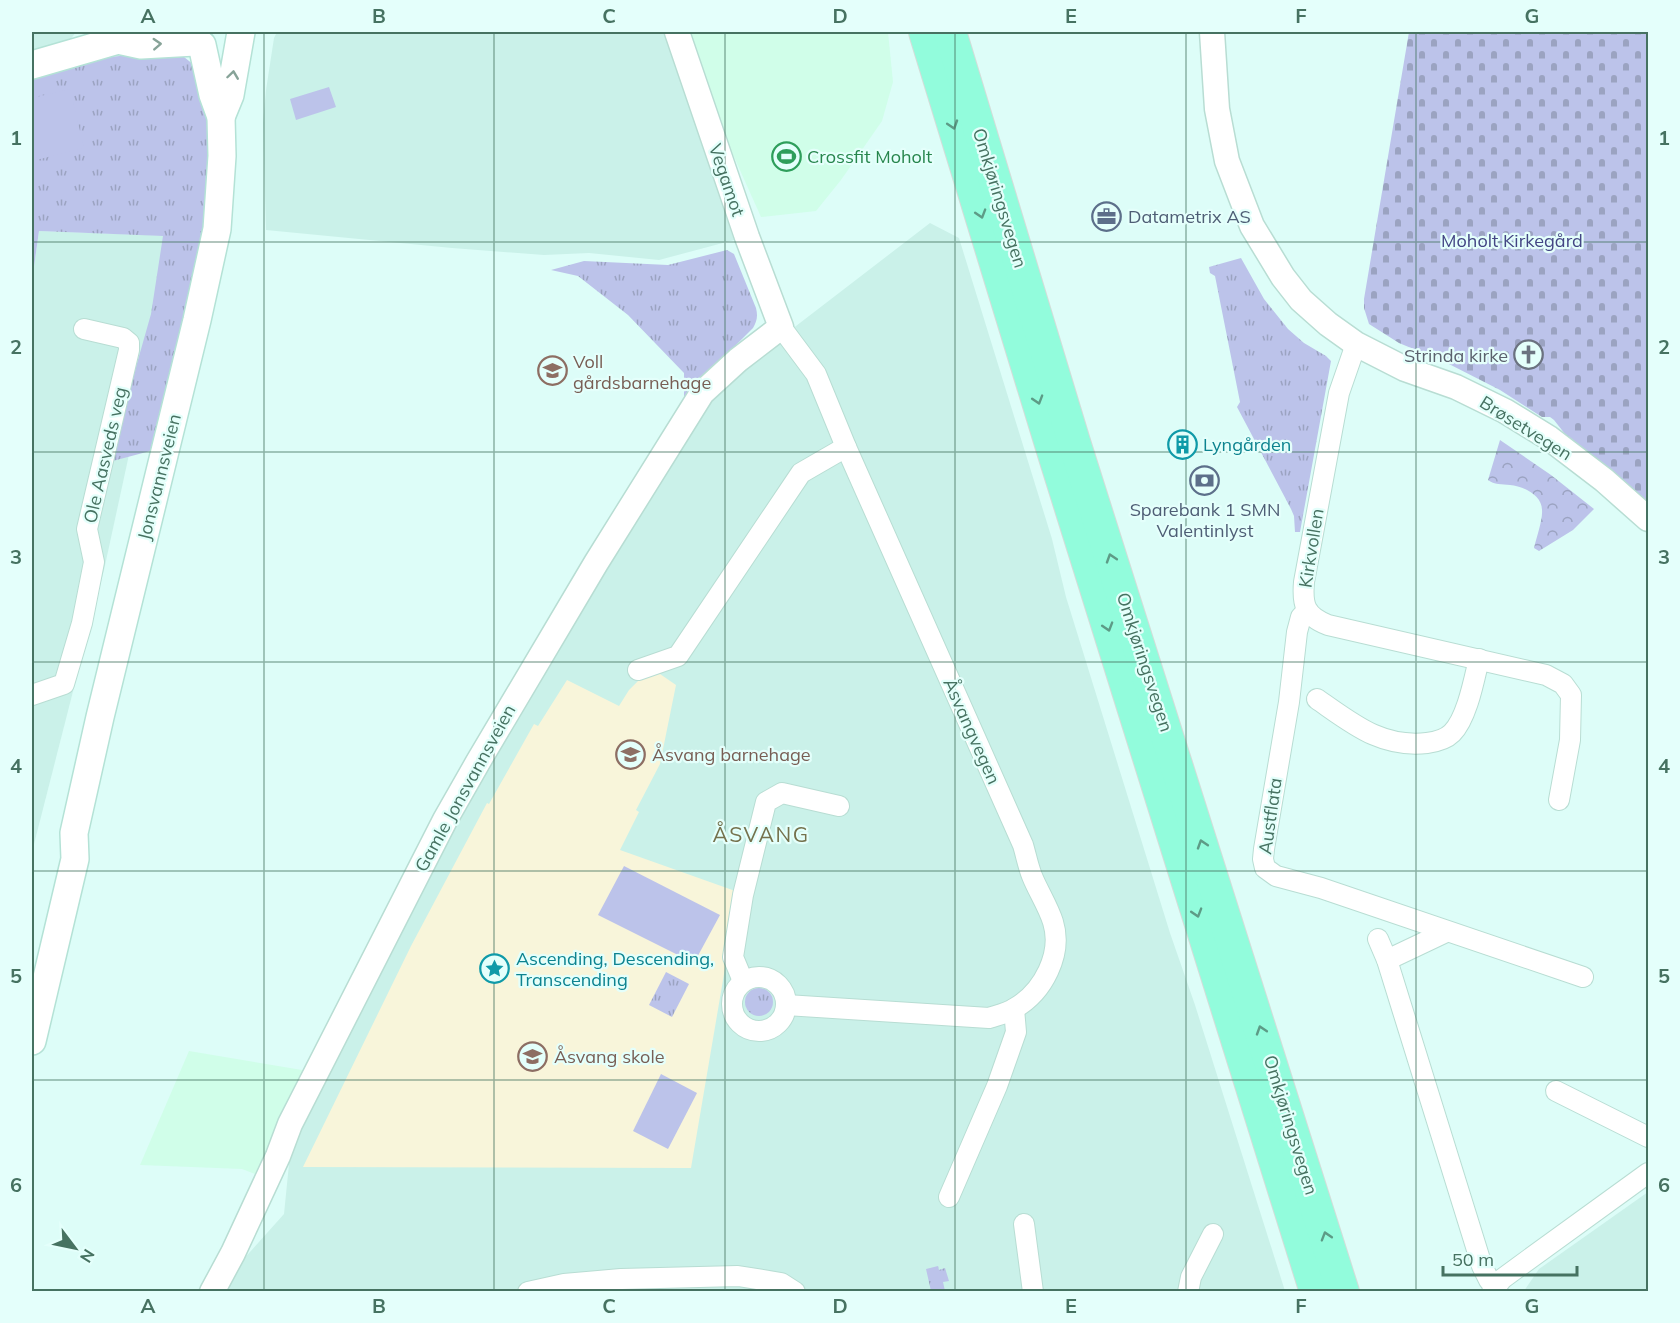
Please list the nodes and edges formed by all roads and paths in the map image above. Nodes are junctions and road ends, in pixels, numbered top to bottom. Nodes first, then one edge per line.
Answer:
1 (240, 32) edge
2 (678, 32) edge
3 (925, 32) edge
4 (950, 32) edge
5 (1212, 32) edge
6 (124, 36) edge
7 (194, 39) edge
8 (32, 65) edge
9 (954, 86) junction
10 (221, 117) junction
11 (974, 153) junction
12 (781, 327) junction
13 (84, 329) dead end
14 (1356, 344) junction
15 (846, 447) junction
16 (1648, 519) edge
17 (1307, 611) junction
18 (1479, 659) junction
19 (638, 670) dead end
20 (32, 695) edge
21 (1317, 699) dead end
22 (1559, 800) dead end
23 (839, 806) dead end
24 (74, 833) junction
25 (1446, 932) junction
26 (1378, 939) dead end
27 (1387, 960) junction
28 (32, 969) edge
29 (1584, 977) dead end
30 (743, 981) junction
31 (786, 1005) junction
32 (1014, 1009) junction
33 (32, 1041) edge
34 (1556, 1090) dead end
35 (1648, 1137) edge
36 (1648, 1173) edge
37 (949, 1197) dead end
38 (1024, 1224) dead end
39 (1214, 1234) dead end
40 (672, 1285) edge
41 (1493, 1289) edge
42 (212, 1292) edge
43 (528, 1292) edge
44 (795, 1292) edge
45 (1033, 1292) edge
46 (1188, 1292) edge
47 (1316, 1292) edge
48 (1343, 1292) edge

1 - 7 main road
10 -> 1 main road, Jonsvannsveien
2 - 12 street, Vegamot
3 - 9 highway, Omkjøringsvegen
4 - 9 highway, Omkjøringsvegen
5 - 14 street, Brøsetvegen
6 -> 7 main road
6 - 8 main road
7 - 10 main road, Jonsvannsveien
9 - 11 highway, Omkjøringsvegen
10 - 24 main road, Jonsvannsveien
11 -> 47 highway, Omkjøringsvegen
48 -> 11 highway, Omkjøringsvegen
12 - 15 street, Åsvangvegen
12 - 42 street, Gamle Jonsvannsveien
13 - 20 street, Ole Aasveds veg
14 - 16 street, Brøsetvegen
14 - 17 street, Kirkvollen
15 - 19 street
15 - 32 street, Åsvangvegen
17 - 18 street, Kirkvollen
17 - 25 street, Austflata
18 - 21 street
18 - 22 street, Kirkvollen
23 - 30 street
24 - 28 main road, Jonsvannsveien
24 - 33 main road, Jonsvannsveien
25 - 27 street
25 - 29 street, Austflata
26 - 27 street
27 - 41 street
30 - 31 street
30 - 31 street
31 - 32 street, Åsvangvegen
32 - 37 street
34 - 35 street
36 - 41 street
38 - 45 street
39 - 46 street
40 - 43 street
40 - 44 street

